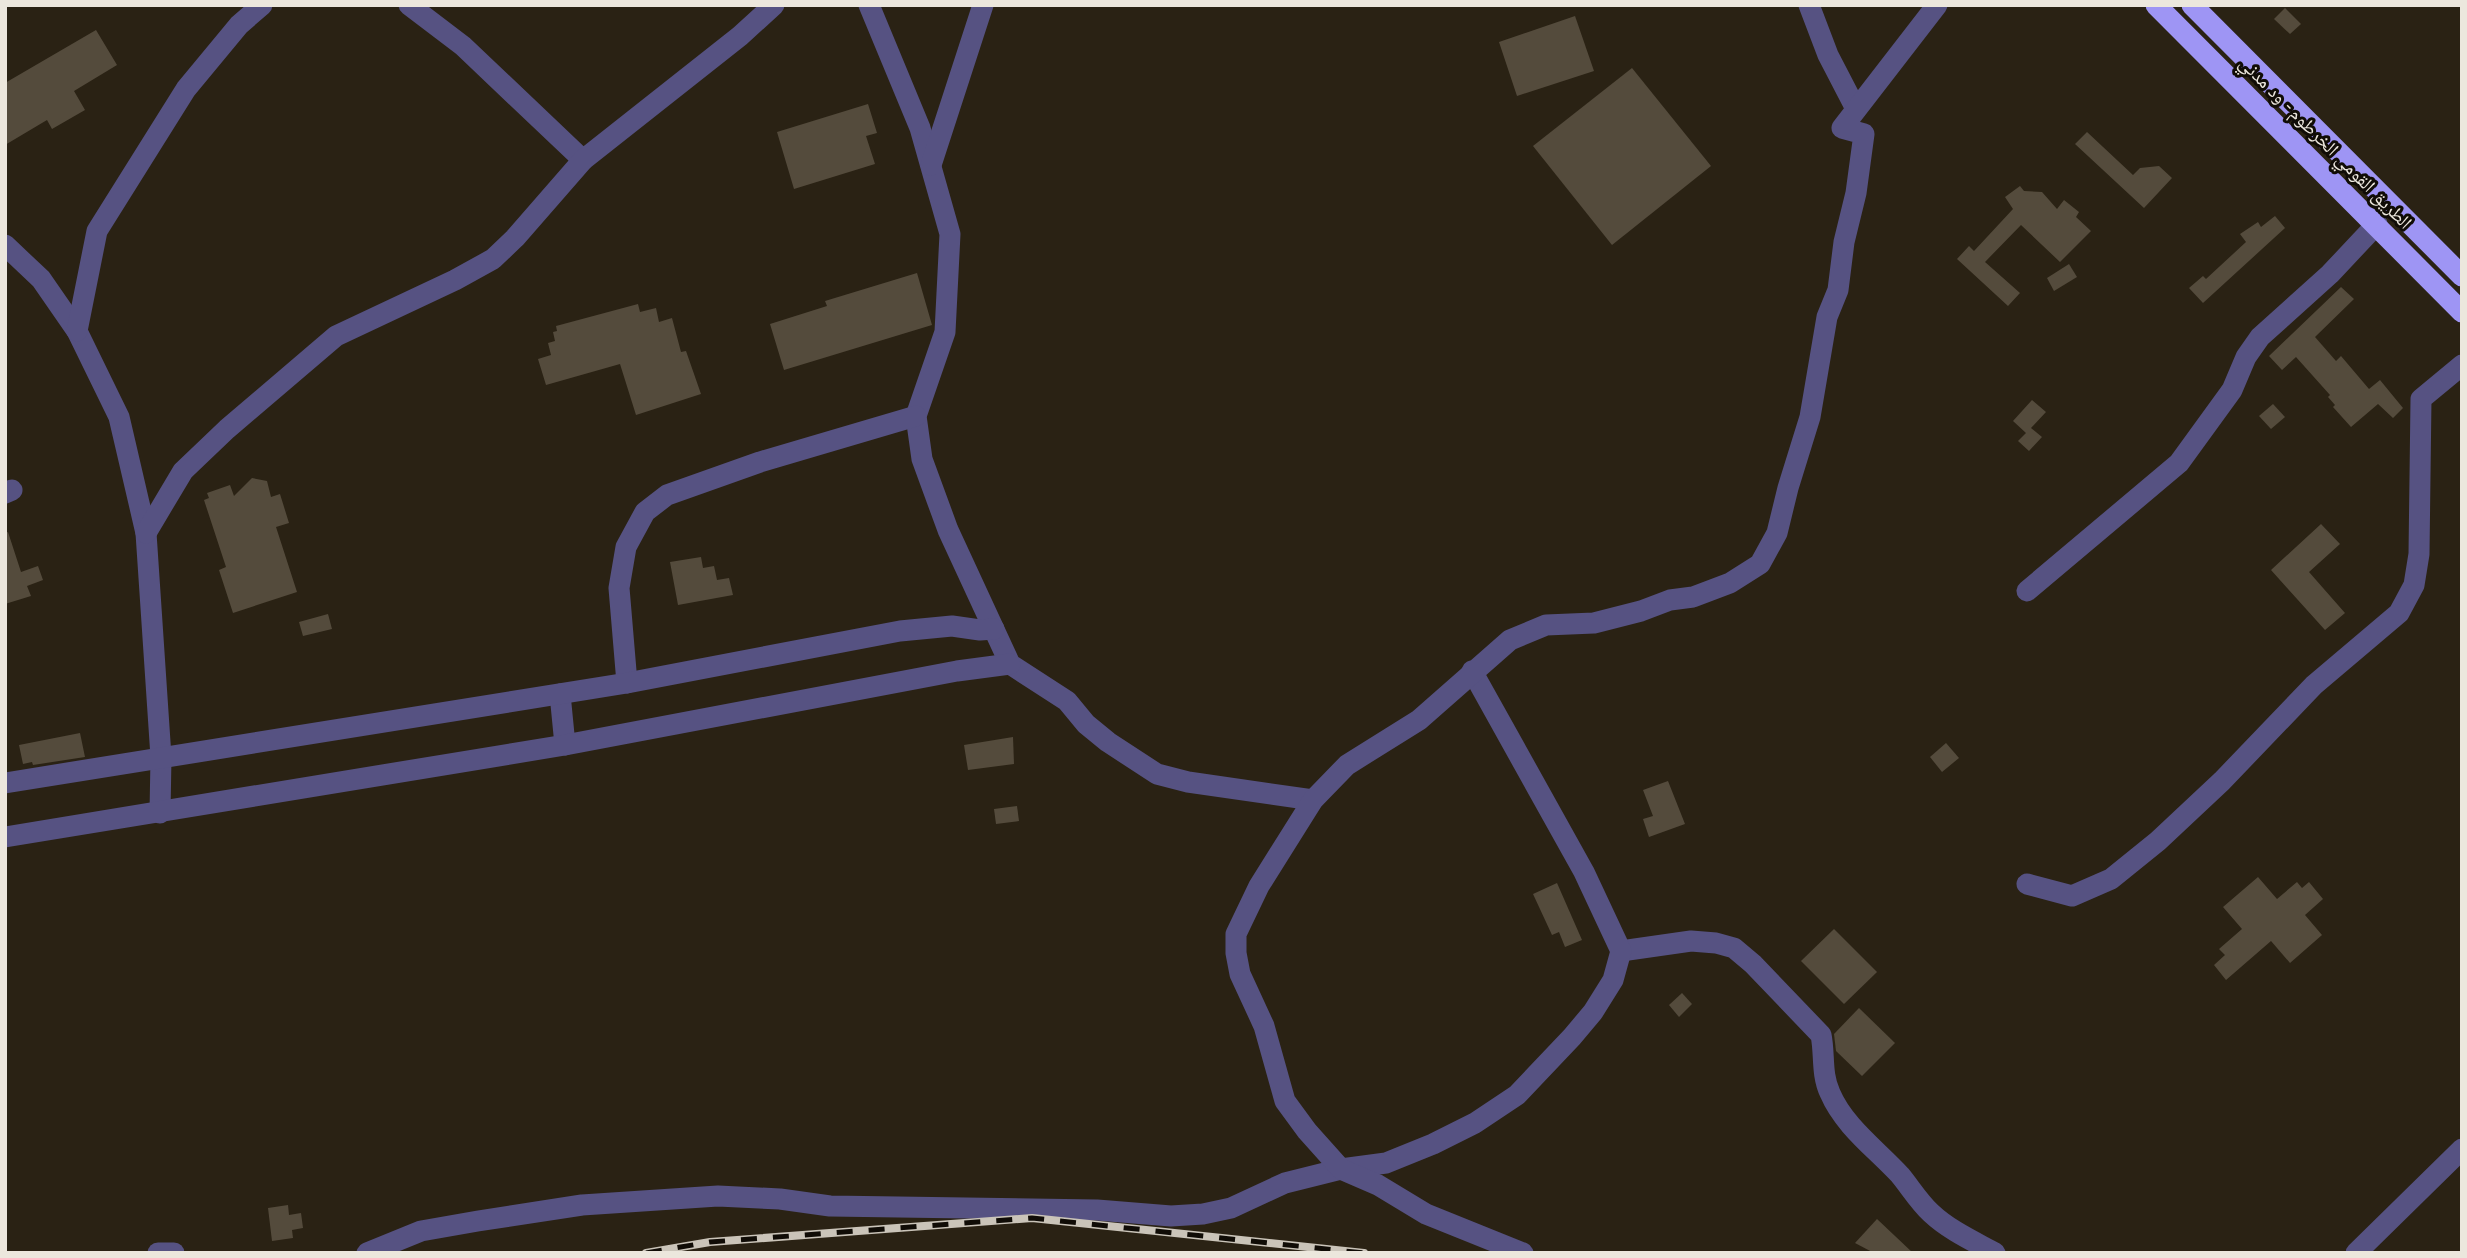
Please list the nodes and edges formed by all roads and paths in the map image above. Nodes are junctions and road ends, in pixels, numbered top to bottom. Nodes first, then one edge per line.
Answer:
1 (262, 5) edge
2 (409, 5) edge
3 (774, 5) edge
4 (869, 5) edge
5 (983, 5) edge
6 (1809, 5) edge
7 (1937, 5) edge
8 (2156, 5) edge
9 (2192, 5) edge
10 (1856, 108) junction
11 (583, 160) junction
12 (931, 165) junction
13 (2377, 224) junction
14 (5, 245) edge
15 (2462, 276) edge
16 (2462, 312) edge
17 (78, 331) junction
18 (2462, 365) edge
19 (916, 416) junction
20 (146, 533) junction
21 (2026, 591) dead end
22 (994, 629) junction
23 (1010, 664) junction
24 (1472, 671) junction
25 (627, 683) junction
26 (560, 694) junction
27 (565, 745) junction
28 (161, 757) junction
29 (5, 783) edge
30 (1313, 800) junction
31 (160, 813) junction
32 (5, 837) edge
33 (2027, 884) dead end
34 (1620, 951) junction
35 (2462, 1149) edge
36 (1341, 1169) junction
37 (158, 1253) edge
38 (174, 1253) edge
39 (367, 1253) edge
40 (1523, 1253) edge
41 (1995, 1253) edge
42 (2356, 1253) edge

1 - 17 street
2 - 11 street
3 - 11 street
4 - 12 street
5 - 12 street
6 - 10 street
7 - 10 street
8 - 13 highway, الطريق القومي الخرطوم - ود مدني
9 - 15 highway, الطريق القومي الخرطوم - ود مدني
10 - 24 street
11 - 20 street
12 - 19 street
13 - 16 highway, الطريق القومي الخرطوم - ود مدني
13 - 21 street
14 - 17 street
17 - 20 street
18 - 33 street
19 - 22 street
19 - 25 street
20 - 28 street
22 - 23 street
22 - 25 street
23 - 27 street
23 - 30 street
24 - 30 street
24 - 34 street
25 - 26 street
26 - 27 street
26 - 28 street
27 - 31 street
28 - 29 street
28 - 31 street
30 - 36 street
31 - 32 street
34 - 36 street
34 - 41 street
35 - 42 street
36 - 39 street
36 - 40 street
37 - 38 street

